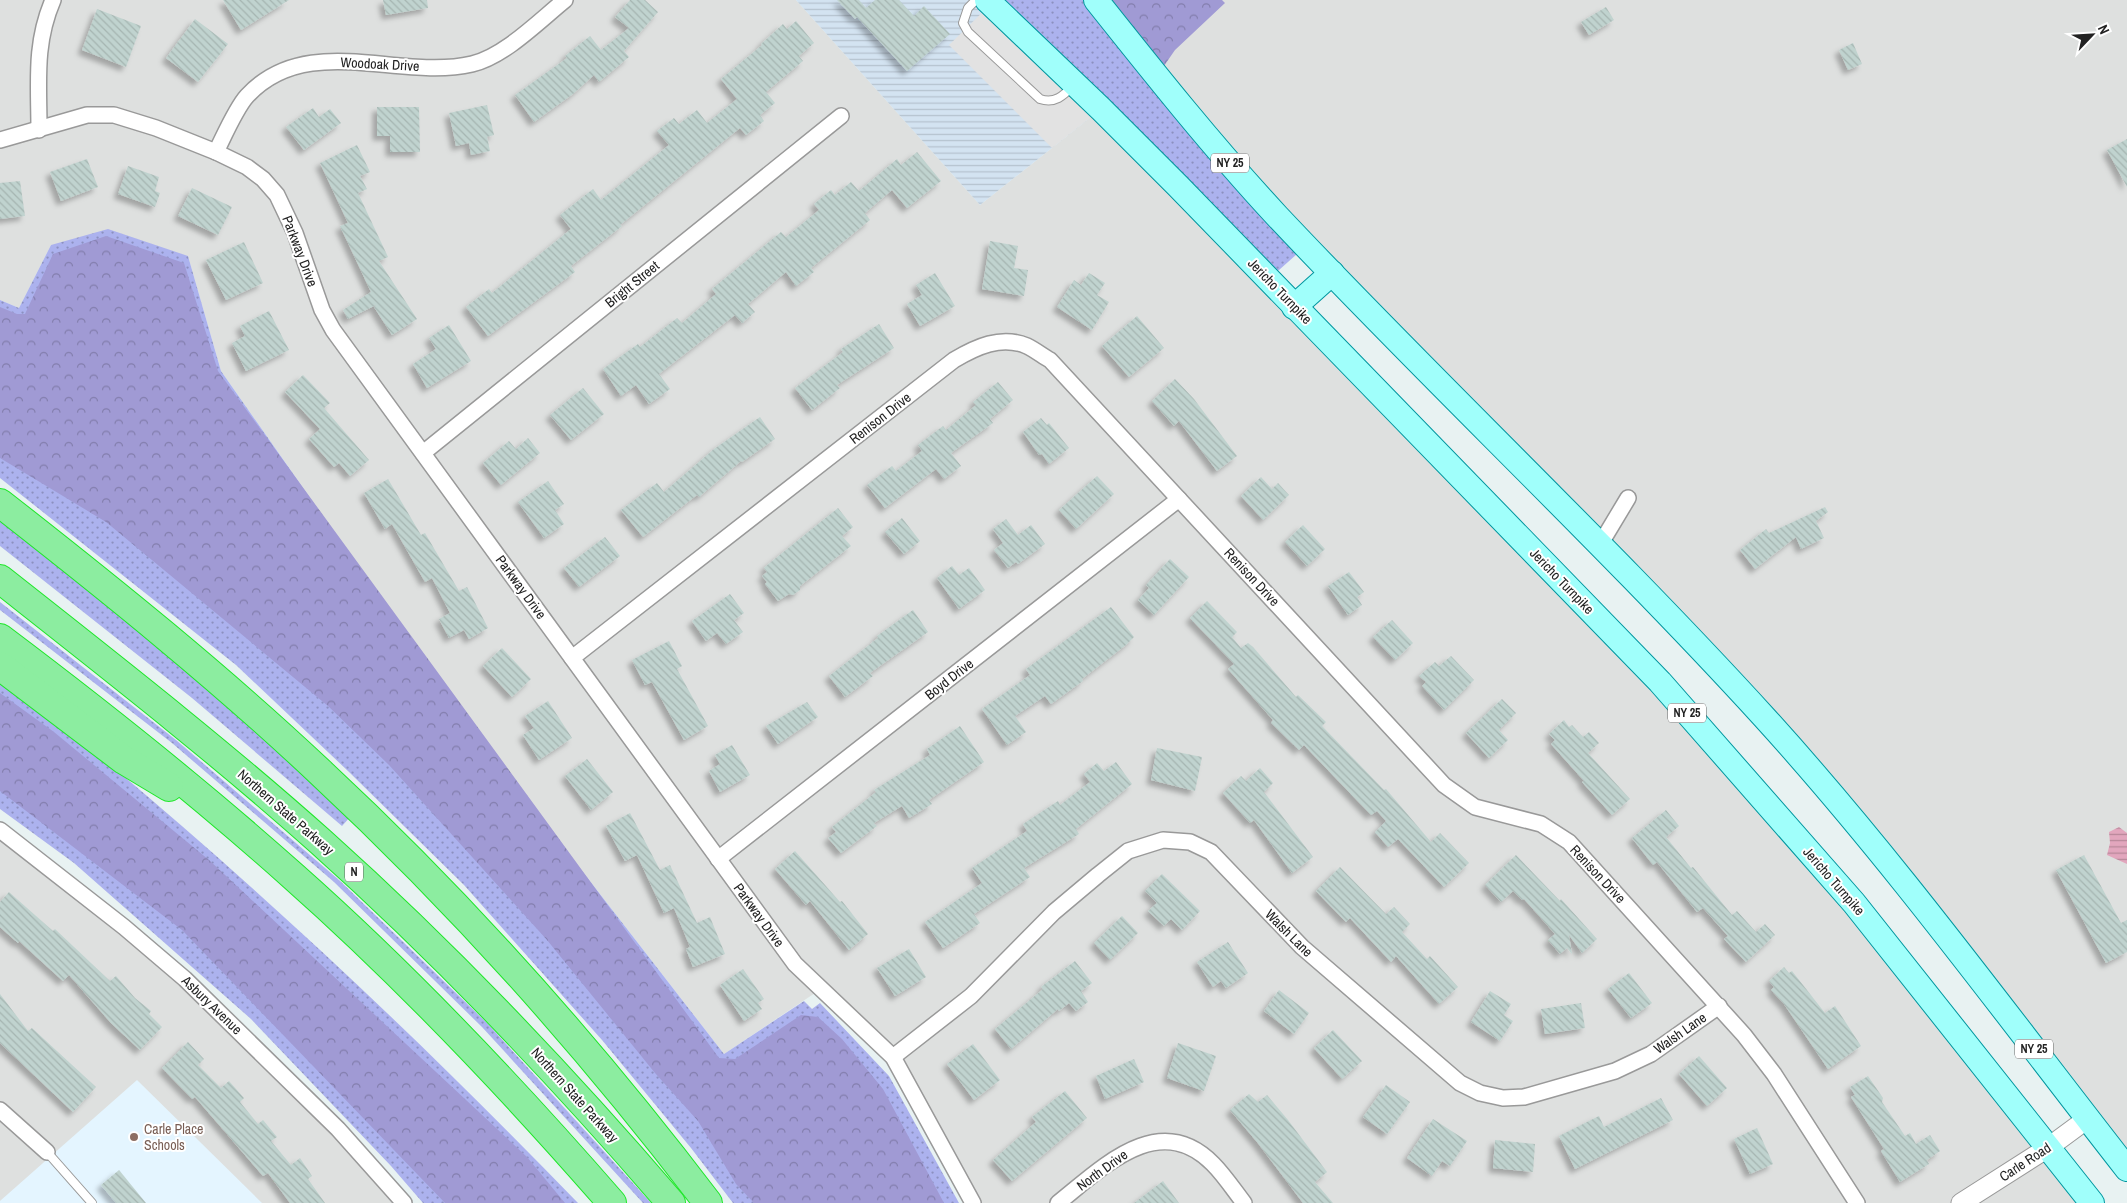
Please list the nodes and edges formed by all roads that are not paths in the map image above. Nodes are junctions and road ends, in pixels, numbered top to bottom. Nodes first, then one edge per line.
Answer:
1 (53, 0) edge
2 (565, 0) edge
3 (976, 0) edge
4 (987, 0) edge
5 (1096, 0) edge
6 (1076, 84) junction
7 (841, 116) dead end
8 (39, 130) junction
9 (0, 140) edge
10 (216, 152) junction
11 (1332, 273) junction
12 (1294, 306) junction
13 (423, 452) junction
14 (1628, 498) dead end
15 (1179, 499) junction
16 (0, 503) edge
17 (1601, 543) junction
18 (0, 579) edge
19 (0, 638) edge
20 (572, 658) junction
21 (0, 666) edge
22 (0, 830) edge
23 (241, 830) junction
24 (718, 859) junction
25 (1719, 1006) junction
26 (893, 1057) junction
27 (0, 1110) edge
28 (2087, 1119) junction
29 (2049, 1148) junction
30 (48, 1152) joint
31 (2127, 1169) edge
32 (92, 1203) edge
33 (404, 1203) edge
34 (612, 1203) edge
35 (671, 1203) edge
36 (708, 1203) edge
37 (973, 1203) edge
38 (1058, 1203) edge
39 (1244, 1203) edge
40 (1857, 1203) edge
41 (1960, 1203) edge
42 (2092, 1203) edge

1 - 8 street
2 - 10 street, Woodoak Drive
3 - 6 lane
4 - 6 main road, Jericho Turnpike / NY 25
5 - 11 main road, NY 25
6 - 12 main road, Jericho Turnpike / NY 25
7 - 13 street, Bright Street
8 - 9 street, Parkway Drive
8 - 10 street, Parkway Drive
10 - 13 street, Parkway Drive
11 - 12 main road
11 - 17 main road, NY 25
12 - 29 main road, Jericho Turnpike / NY 25
13 - 20 street, Parkway Drive
14 - 17 street
15 - 20 street, Renison Drive
15 - 24 street, Boyd Drive
15 - 25 street, Renison Drive
16 - 36 highway
17 - 28 main road, NY 25
18 - 35 highway, Northern State Parkway / N
19 - 23 highway
20 - 24 street, Parkway Drive
21 - 23 highway
22 - 33 street, Asbury Avenue
23 - 34 highway
24 - 26 street, Parkway Drive
25 - 26 street, Walsh Lane
25 - 40 street, Renison Drive
26 - 37 street, Parkway Drive
27 - 30 street
28 - 29 street, Carle Road
28 - 31 main road, NY 25
29 - 41 street, Carle Road
29 - 42 main road, Jericho Turnpike / NY 25
30 - 32 lane
38 - 39 street, North Drive

